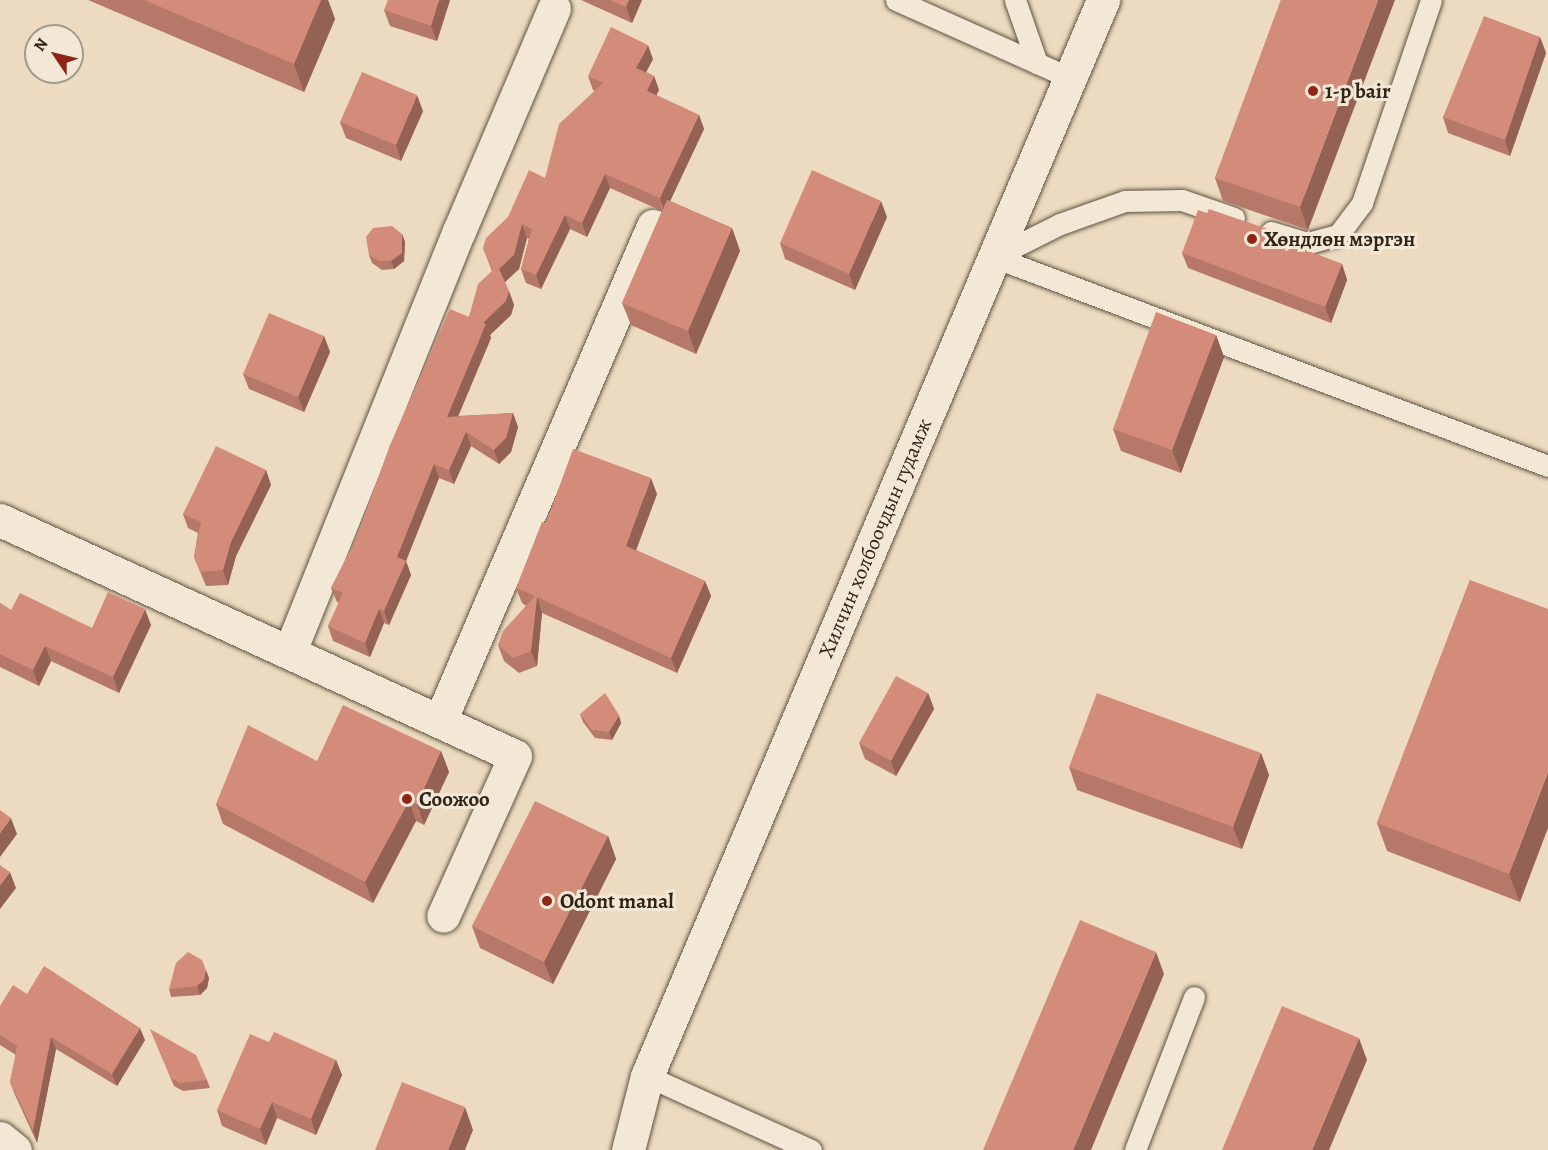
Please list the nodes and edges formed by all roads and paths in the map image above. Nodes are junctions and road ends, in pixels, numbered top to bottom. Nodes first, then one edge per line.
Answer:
1 (896, 0) edge
2 (1015, 0) edge
3 (1103, 0) edge
4 (1431, 0) edge
5 (554, 8) dead end
6 (1037, 63) junction
7 (1070, 78) junction
8 (653, 226) edge
9 (994, 257) junction
10 (1548, 466) edge
11 (0, 519) edge
12 (290, 651) junction
13 (440, 721) junction
14 (442, 916) dead end
15 (1194, 997) dead end
16 (647, 1076) junction
17 (0, 1138) edge
18 (15, 1150) edge
19 (628, 1150) edge
20 (811, 1150) edge
21 (1135, 1150) edge

1 - 6 lane
2 - 6 lane
3 - 7 street, Хилчин холбоочдын гудамж
4 - 9 lane
5 - 12 street
6 - 7 lane
7 - 9 street, Хилчин холбоочдын гудамж
8 - 13 street
9 - 10 lane
9 - 16 street, Хилчин холбоочдын гудамж
11 - 12 street
12 - 13 street
13 - 14 street
15 - 21 lane
16 - 19 street, Хилчин холбоочдын гудамж
16 - 20 lane
17 - 18 street

